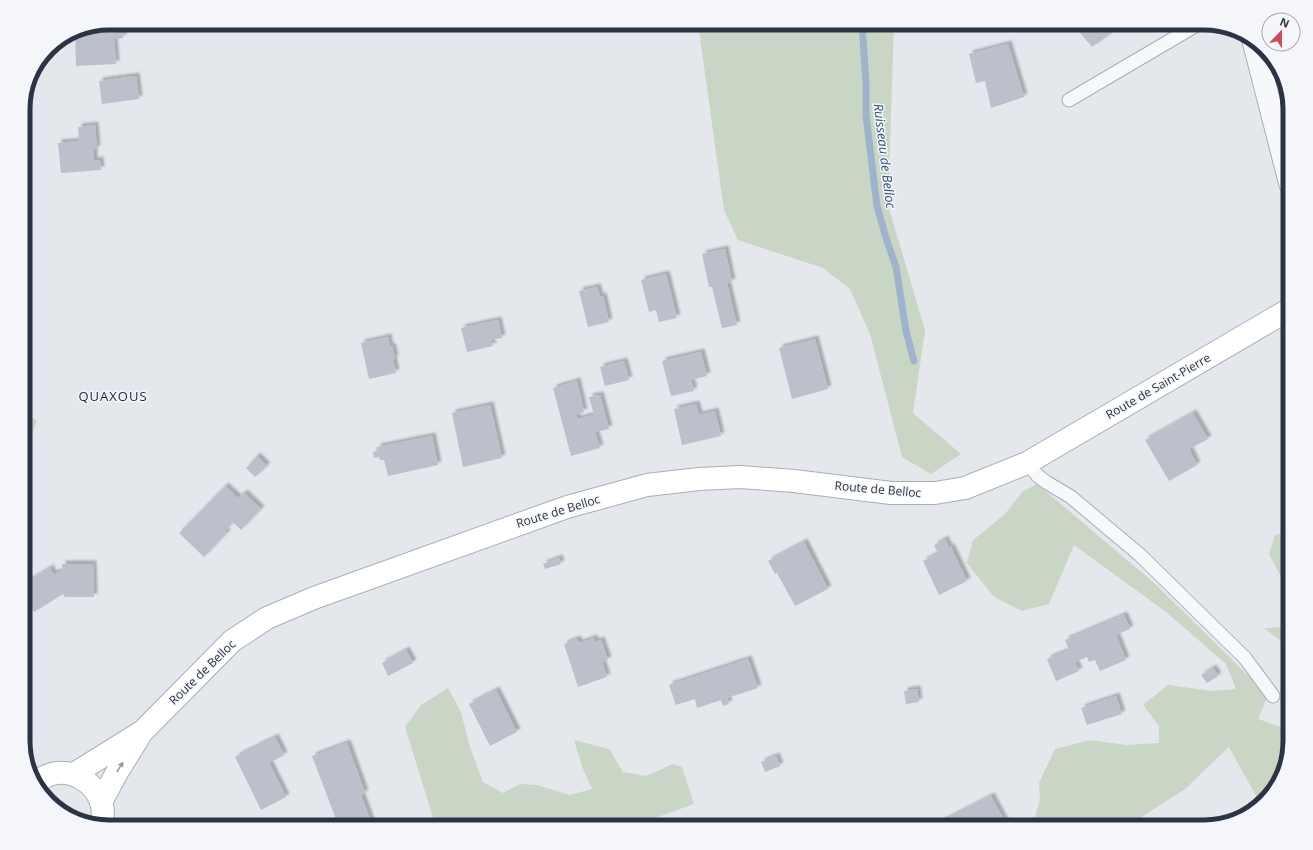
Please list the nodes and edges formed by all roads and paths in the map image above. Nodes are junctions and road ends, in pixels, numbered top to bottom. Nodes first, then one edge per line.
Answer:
1 (1188, 30) edge
2 (1256, 50) edge
3 (1068, 100) dead end
4 (1283, 156) edge
5 (1283, 313) edge
6 (1027, 462) junction
7 (1273, 696) dead end
8 (143, 731) junction
9 (74, 774) junction
10 (40, 779) edge
11 (101, 802) junction
12 (101, 819) edge

1 - 3 lane
2 - 4 street
5 - 6 street, Route de Saint-Pierre
6 - 7 lane
6 - 8 street, Route de Belloc
8 - 9 street, Route de Belloc
11 -> 8 street, Route de Belloc
9 - 10 street
9 - 11 street
11 - 12 street, Route de Belloc

